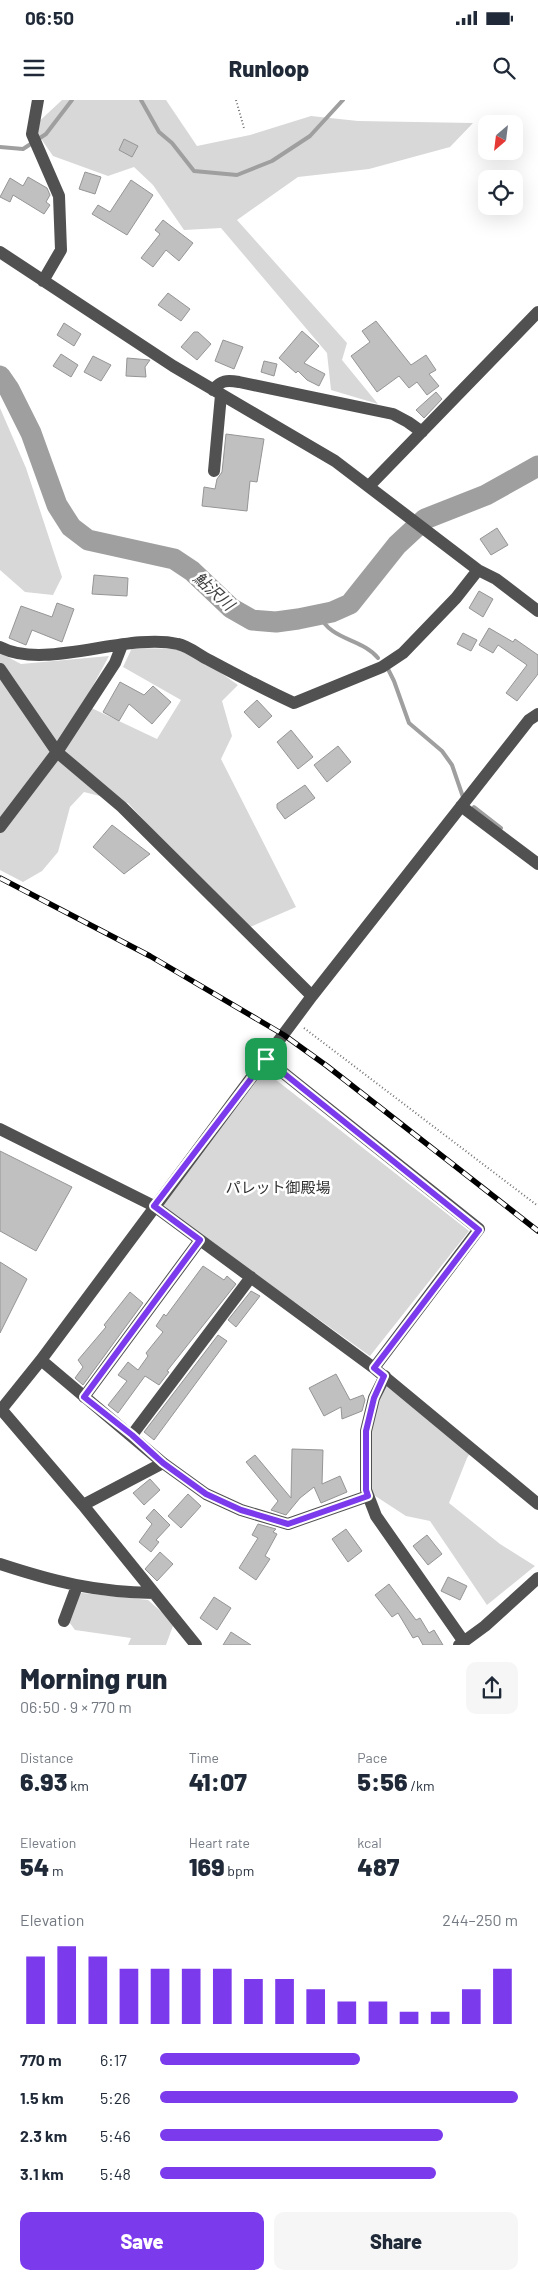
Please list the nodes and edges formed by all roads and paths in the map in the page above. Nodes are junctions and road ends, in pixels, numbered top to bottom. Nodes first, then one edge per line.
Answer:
1 (38, 100) edge
2 (236, 100) edge
3 (244, 128) dead end
4 (0, 252) edge
5 (43, 281) junction
6 (538, 312) edge
7 (217, 392) junction
8 (422, 432) junction
9 (214, 472) dead end
10 (370, 485) junction
11 (478, 570) junction
12 (538, 611) edge
13 (122, 645) junction
14 (0, 647) edge
15 (0, 669) edge
16 (538, 714) edge
17 (57, 752) junction
18 (461, 806) junction
19 (0, 827) edge
20 (538, 864) edge
21 (312, 996) junction
22 (294, 1021) junction
23 (266, 1059) junction
24 (0, 1129) edge
25 (154, 1206) junction
26 (538, 1206) edge
27 (200, 1240) junction
28 (251, 1277) junction
29 (41, 1360) junction
30 (374, 1368) junction
31 (384, 1376) junction
32 (84, 1397) junction
33 (0, 1410) edge
34 (132, 1435) junction
35 (163, 1463) junction
36 (368, 1496) junction
37 (538, 1504) edge
38 (83, 1505) junction
39 (0, 1564) edge
40 (538, 1578) edge
41 (77, 1586) junction
42 (154, 1593) junction
43 (64, 1621) dead end
44 (462, 1643) edge
45 (196, 1645) edge

1 - 5 street
2 - 3 path
4 - 5 street
5 - 7 street
6 - 8 street
7 - 8 street
7 - 9 street
7 - 10 street
8 - 10 street
10 - 11 street
11 - 12 street
11 - 13 street
13 - 14 street
13 - 17 street
15 - 17 street
16 - 18 street
17 - 19 street
17 - 21 street
18 - 20 street
18 - 21 street
21 - 22 street
22 - 23 street
22 - 26 path
23 - 25 street
23 - 30 street
24 - 25 street
25 - 27 street
25 - 29 street
27 - 28 street
27 - 32 street
28 - 30 street
28 - 34 street
29 - 32 street
29 - 33 street
30 - 31 street
31 - 36 street
31 - 37 street
32 - 34 street
33 - 38 street
34 - 35 street
35 - 36 street
35 - 38 street
36 - 44 street
38 - 42 street
39 - 41 street
40 - 44 street
41 - 42 street
41 - 43 street
42 - 45 street

